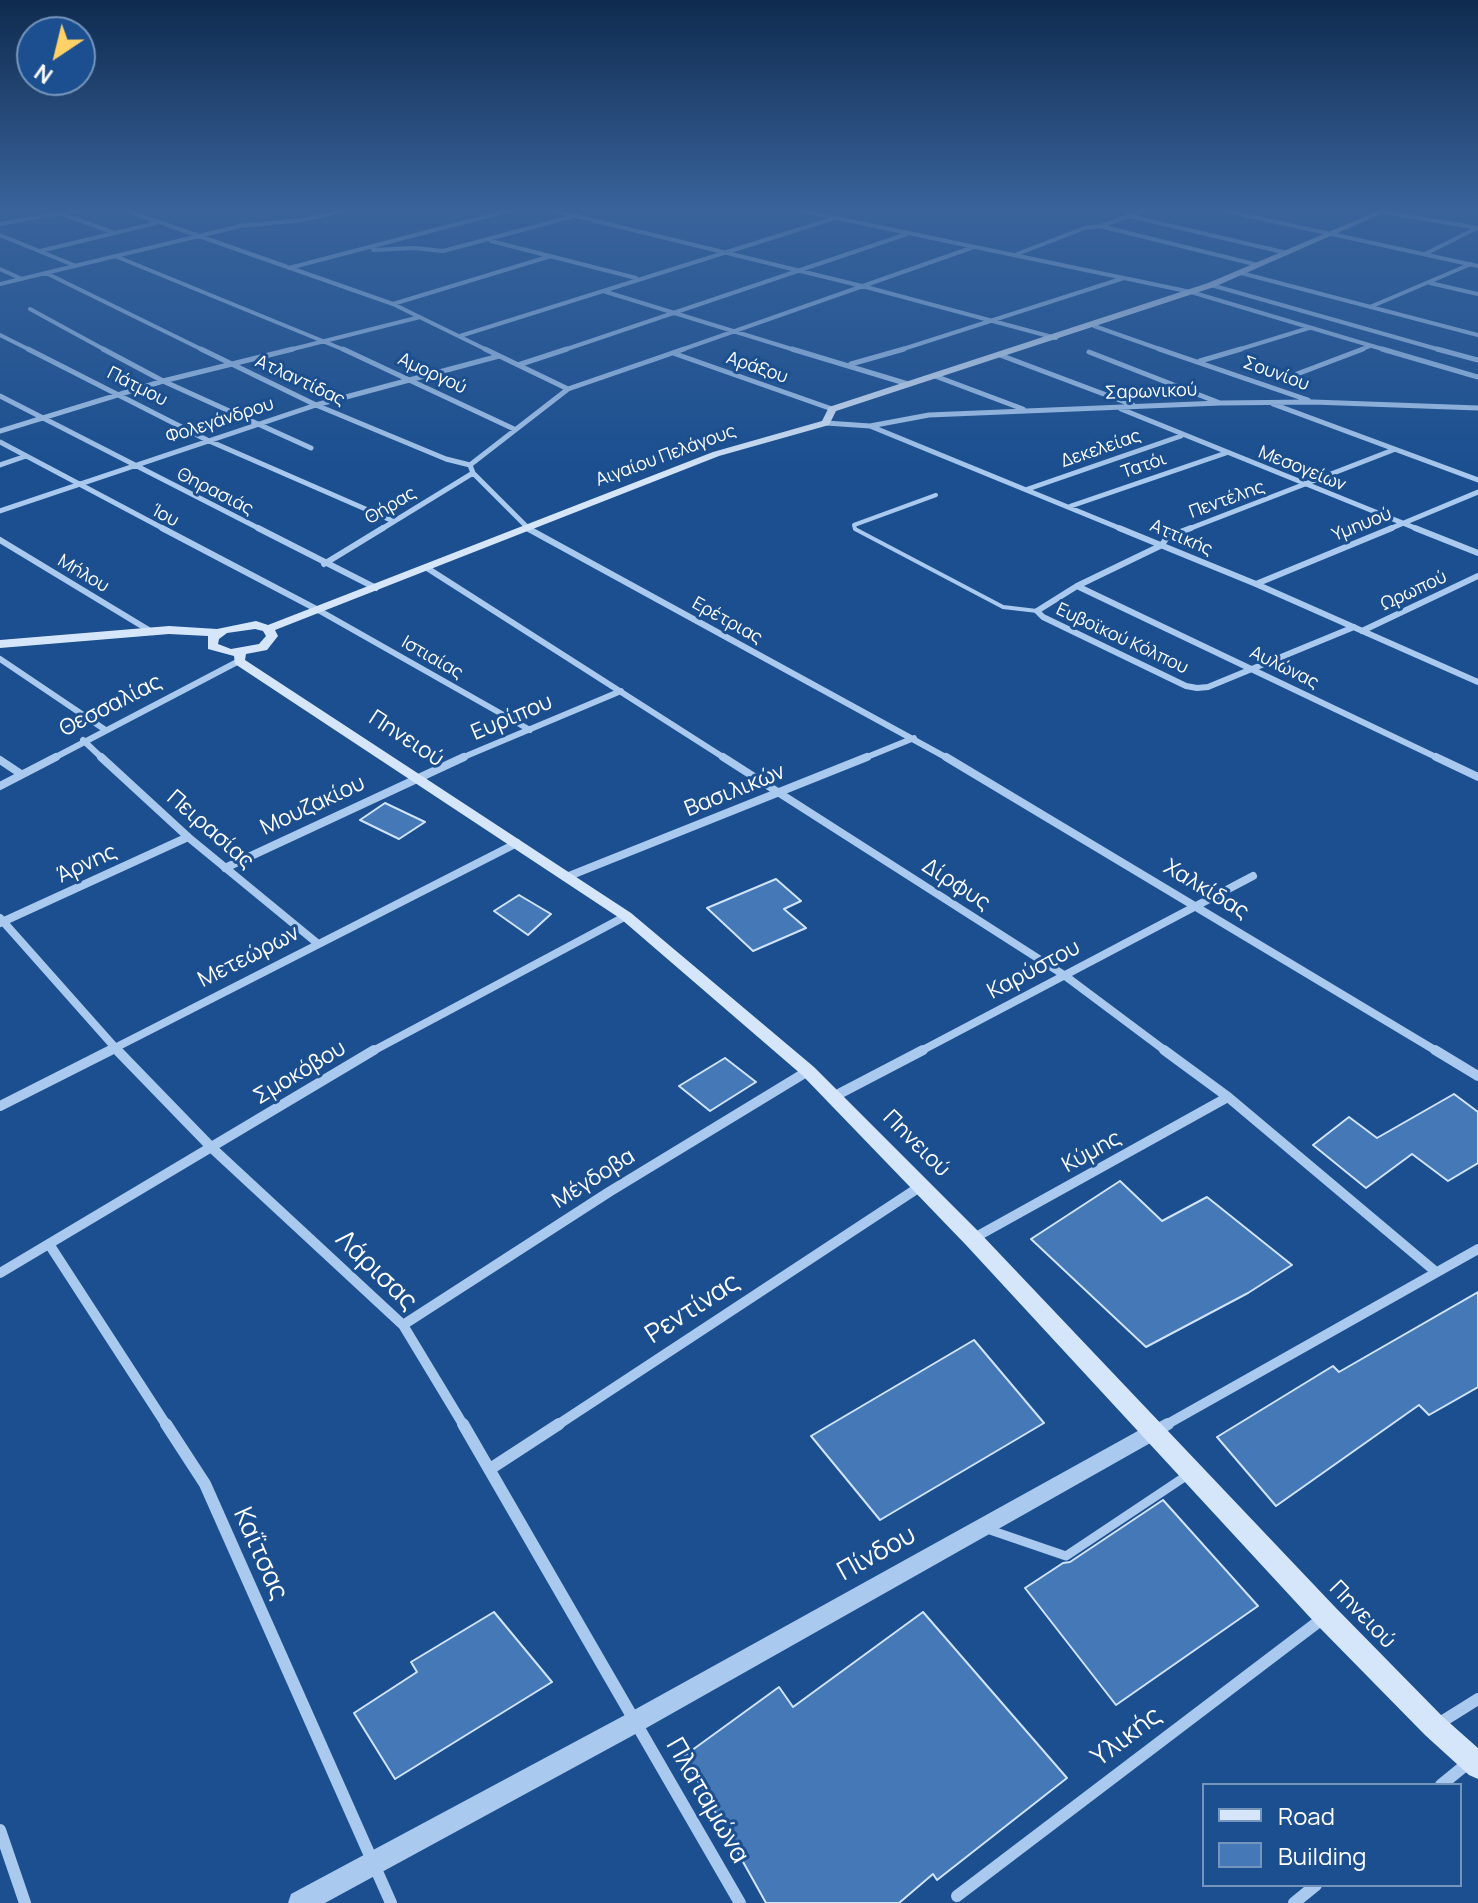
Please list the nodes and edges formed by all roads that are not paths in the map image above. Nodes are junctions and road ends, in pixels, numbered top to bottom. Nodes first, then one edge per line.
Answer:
1 (96, 298) edge
2 (220, 298) edge
3 (375, 298) edge
4 (413, 298) edge
5 (578, 298) edge
6 (628, 298) edge
7 (718, 298) edge
8 (835, 298) edge
9 (906, 298) edge
10 (1066, 298) edge
11 (1174, 298) edge
12 (1210, 298) edge
13 (1257, 298) edge
14 (1335, 298) edge
15 (1393, 298) edge
16 (393, 304) junction
17 (1370, 307) junction
18 (30, 309) dead end
19 (674, 312) junction
20 (420, 317) junction
21 (994, 322) junction
22 (1094, 326) junction
23 (1310, 328) junction
24 (738, 331) junction
25 (0, 335) edge
26 (1478, 335) edge
27 (459, 336) junction
28 (1056, 338) junction
29 (325, 340) junction
30 (1370, 345) junction
31 (1089, 352) dead end
32 (672, 353) junction
33 (1000, 355) junction
34 (499, 356) junction
35 (1478, 360) edge
36 (1198, 361) junction
37 (231, 364) junction
38 (850, 365) junction
39 (517, 366) junction
40 (1297, 374) dead end
41 (935, 376) junction
42 (1478, 377) edge
43 (409, 379) junction
44 (163, 381) junction
45 (908, 384) junction
46 (568, 389) junction
47 (120, 393) junction
48 (0, 396) edge
49 (1313, 402) junction
50 (1220, 403) junction
51 (1270, 403) junction
52 (316, 405) junction
53 (1138, 407) junction
54 (1117, 408) junction
55 (832, 409) junction
56 (1478, 410) edge
57 (1028, 411) junction
58 (40, 418) junction
59 (826, 423) junction
60 (256, 424) junction
61 (870, 426) junction
62 (514, 429) junction
63 (0, 431) edge
64 (1182, 435) junction
65 (207, 440) junction
66 (0, 442) edge
67 (311, 448) dead end
68 (1393, 450) junction
69 (1226, 453) junction
70 (26, 456) junction
71 (0, 465) edge
72 (133, 465) junction
73 (470, 465) junction
74 (473, 473) junction
75 (1478, 480) edge
76 (77, 485) junction
77 (1306, 486) junction
78 (1028, 489) junction
79 (1478, 492) edge
80 (936, 495) dead end
81 (1071, 506) junction
82 (0, 511) edge
83 (393, 521) junction
84 (1402, 524) junction
85 (527, 528) junction
86 (0, 540) edge
87 (1162, 545) junction
88 (1478, 553) edge
89 (324, 564) junction
90 (427, 568) junction
91 (1478, 576) edge
92 (1256, 584) junction
93 (1077, 586) junction
94 (376, 588) junction
95 (320, 611) junction
96 (1037, 611) junction
97 (1354, 627) junction
98 (268, 629) junction
99 (1362, 631) junction
100 (152, 632) junction
101 (218, 633) junction
102 (0, 644) edge
103 (239, 657) junction
104 (0, 659) edge
105 (1254, 669) junction
106 (1478, 682) edge
107 (621, 691) junction
108 (104, 729) junction
109 (530, 730) junction
110 (914, 738) junction
111 (83, 740) junction
112 (0, 760) edge
113 (21, 774) junction
114 (416, 777) junction
115 (1478, 777) edge
116 (0, 786) edge
117 (779, 793) junction
118 (188, 837) junction
119 (517, 843) junction
120 (225, 868) junction
121 (569, 876) junction
122 (1253, 876) dead end
123 (1196, 904) junction
124 (626, 916) junction
125 (1, 921) edge
126 (317, 943) junction
127 (1064, 975) junction
128 (114, 1046) junction
129 (808, 1071) junction
130 (1478, 1076) edge
131 (1228, 1097) junction
132 (833, 1098) junction
133 (0, 1106) edge
134 (212, 1148) junction
135 (921, 1186) junction
136 (973, 1239) junction
137 (49, 1244) junction
138 (1478, 1249) edge
139 (1436, 1272) junction
140 (0, 1273) edge
141 (403, 1325) junction
142 (1154, 1431) junction
143 (490, 1469) junction
144 (1192, 1472) junction
145 (983, 1527) junction
146 (1326, 1616) junction
147 (1478, 1699) edge
148 (633, 1723) junction
149 (1434, 1726) junction
150 (1475, 1763) edge
151 (1444, 1783) edge
152 (0, 1830) edge
153 (372, 1861) junction
154 (1314, 1887) edge
155 (957, 1896) dead end
156 (25, 1903) edge
157 (300, 1903) edge
158 (391, 1903) edge
159 (740, 1903) edge
160 (1294, 1903) edge

1 - 37 street, Ατλαντίδας
2 - 29 street, Αμοργού
3 - 16 street
4 - 16 street
5 - 27 street
6 - 19 street
7 - 19 street
8 - 24 street
9 - 21 street
10 - 21 street
11 - 22 main road
12 - 23 street
13 - 35 street
14 - 17 street
15 - 17 street
16 - 20 street
17 - 26 street
18 - 44 street
19 - 24 street
19 - 39 street
20 - 27 street
20 - 29 street
21 - 28 street
21 - 38 street
22 - 28 main road
22 - 36 street, Σουνίου
23 - 30 street
23 - 36 street
24 - 32 street
24 - 38 street
25 - 47 street, Πάτμου
27 - 34 street
28 - 33 main road
29 - 37 street
29 - 43 street, Αμοργού
30 - 40 street
30 - 42 street
31 - 50 street
32 - 46 street
32 - 55 street, Αράξου
33 - 41 main road
33 - 53 street
34 - 39 street
34 - 43 street, Φολεγάνδρου
36 - 49 street, Σουνίου
37 - 44 street
37 - 52 street, Ατλαντίδας
38 - 45 street
39 - 46 street
41 - 45 main road
41 - 57 street
43 - 52 street, Φολεγάνδρου
43 - 62 street, Αμοργού
44 - 47 street
44 - 60 street
45 - 55 main road
46 - 62 street
47 - 58 street
47 - 65 street, Πάτμου
48 - 58 street, Θηρασιάς
49 - 51 street, Σαρωνικού
49 - 56 street, Σαρωνικού
50 - 51 street, Σαρωνικού
50 - 53 street, Σαρωνικού
51 - 68 street
52 - 60 street, Φολεγάνδρου
52 - 73 street, Ατλαντίδας
53 - 54 street, Σαρωνικού
54 - 57 street, Σαρωνικού
54 - 64 street, Μεσογείων
55 - 59 main road
57 - 61 street, Σαρωνικού
58 - 63 street
58 - 72 street, Θηρασιάς
59 - 61 street, Σαρωνικού
59 - 85 main road, Αιγαίου Πελάγους
60 - 65 street, Φολεγάνδρου
60 - 67 street
61 - 78 street, Αττικής
62 - 73 street
64 - 69 street, Μεσογείων
64 - 78 street, Δεκελείας
65 - 72 street, Φολεγάνδρου
65 - 83 street, Πάτμου
66 - 70 street, Ίου
68 - 75 street
68 - 77 street, Πεντέλης
69 - 77 street, Μεσογείων
69 - 81 street, Τατόι
70 - 71 street
70 - 76 street, Ίου
72 - 76 street, Φολεγάνδρου
72 - 89 street, Θηρασιάς
73 - 74 street
74 - 83 street, Θήρας
74 - 85 street
76 - 82 street, Φολεγάνδρου
76 - 95 street, Ίου
77 - 84 street, Μεσογείων
77 - 87 street, Πεντέλης
78 - 81 street, Αττικής
79 - 84 street, Υμηυού
80 - 96 lane
81 - 87 street, Αττικής
83 - 89 street, Θήρας
84 - 88 street, Μεσογείων
84 - 92 street, Υμηυού
85 - 90 main road, Αιγαίου Πελάγους
85 - 110 street, Ερέτριας
86 - 100 street, Μήλου
87 - 92 street, Αττικής
87 - 93 street, Πεντέλης
89 - 94 street, Θηρασιάς
90 - 94 main road, Αιγαίου Πελάγους
90 - 107 street, Δίρφυς
91 - 99 street, Ωρωπού
92 - 97 street, Αττικής
93 - 96 street, Πεντέλης
93 - 105 street, Αυλώνας
94 - 95 main road, Αιγαίου Πελάγους
95 - 98 main road, Αιγαίου Πελάγους
95 - 109 street, Ιστιαίας
96 - 105 street, Ευβοϊκού Κόλπου
97 - 99 street, Αττικής
97 - 105 street
98 - 101 main road
98 - 103 main road
99 - 106 street, Αττικής
100 - 101 main road
100 - 102 main road
101 - 103 main road, Πηνειού
103 - 108 street, Θεσσαλίας
103 - 114 main road, Πηνειού
104 - 108 street
105 - 115 street, Αυλώνας
107 - 109 street, Ευρίπου
107 - 117 street, Δίρφυς
108 - 111 street, Θεσσαλίας
109 - 114 street, Ευρίπου
110 - 117 street, Βασιλικών
110 - 123 street, Χαλκίδας
111 - 113 street, Θεσσαλίας
111 - 118 street, Πειρασίας
112 - 113 street
113 - 116 street, Θεσσαλίας
114 - 119 main road, Πηνειού
114 - 120 street, Μουζακίου
117 - 121 street, Βασιλικών
117 - 127 street, Δίρφυς
118 - 120 street, Πειρασίας
118 - 125 street, Άρνης
119 - 121 main road, Πηνειού
119 - 126 street, Μετεώρων
120 - 126 street, Πειρασίας
121 - 124 main road, Πηνειού
122 - 123 street, Καρύστου
123 - 127 street, Καρύστου
123 - 130 street, Χαλκίδας
124 - 129 main road, Πηνειού
124 - 134 street, Σμοκόβου
125 - 128 street, Λάρισας
126 - 128 street, Μετεώρων
127 - 131 street, Δίρφυς
127 - 132 street, Καρύστου
128 - 133 street, Μετεώρων
128 - 134 street, Λάρισας
129 - 132 main road, Πηνειού
129 - 141 street, Μέγδοβα
131 - 136 street, Κύμης
131 - 139 street, Δίρφυς
132 - 135 main road, Πηνειού
134 - 137 street, Σμοκόβου
134 - 141 street, Λάρισας
135 - 136 main road, Πηνειού
135 - 143 street, Ρεντίνας
136 - 142 main road, Πηνειού
137 - 140 street, Σμοκόβου
137 - 153 street, Καΐτσας
138 - 139 street, Πίνδου
139 - 142 street, Πίνδου
141 - 143 street, Λάρισας
142 - 144 main road, Πηνειού
142 - 145 street, Πίνδου
143 - 148 street, Λάρισας
144 - 145 lane
144 - 146 main road, Πηνειού
145 - 148 street, Πίνδου
146 - 149 main road, Πηνειού
146 - 155 street, Υλικής
147 - 149 street
148 - 153 street, Πίνδου
148 - 159 street, Πλαταμώνα
149 - 150 main road, Πηνειού
150 - 151 street
152 - 156 street
153 - 157 street, Πίνδου
153 - 158 street, Καΐτσας
154 - 160 street

